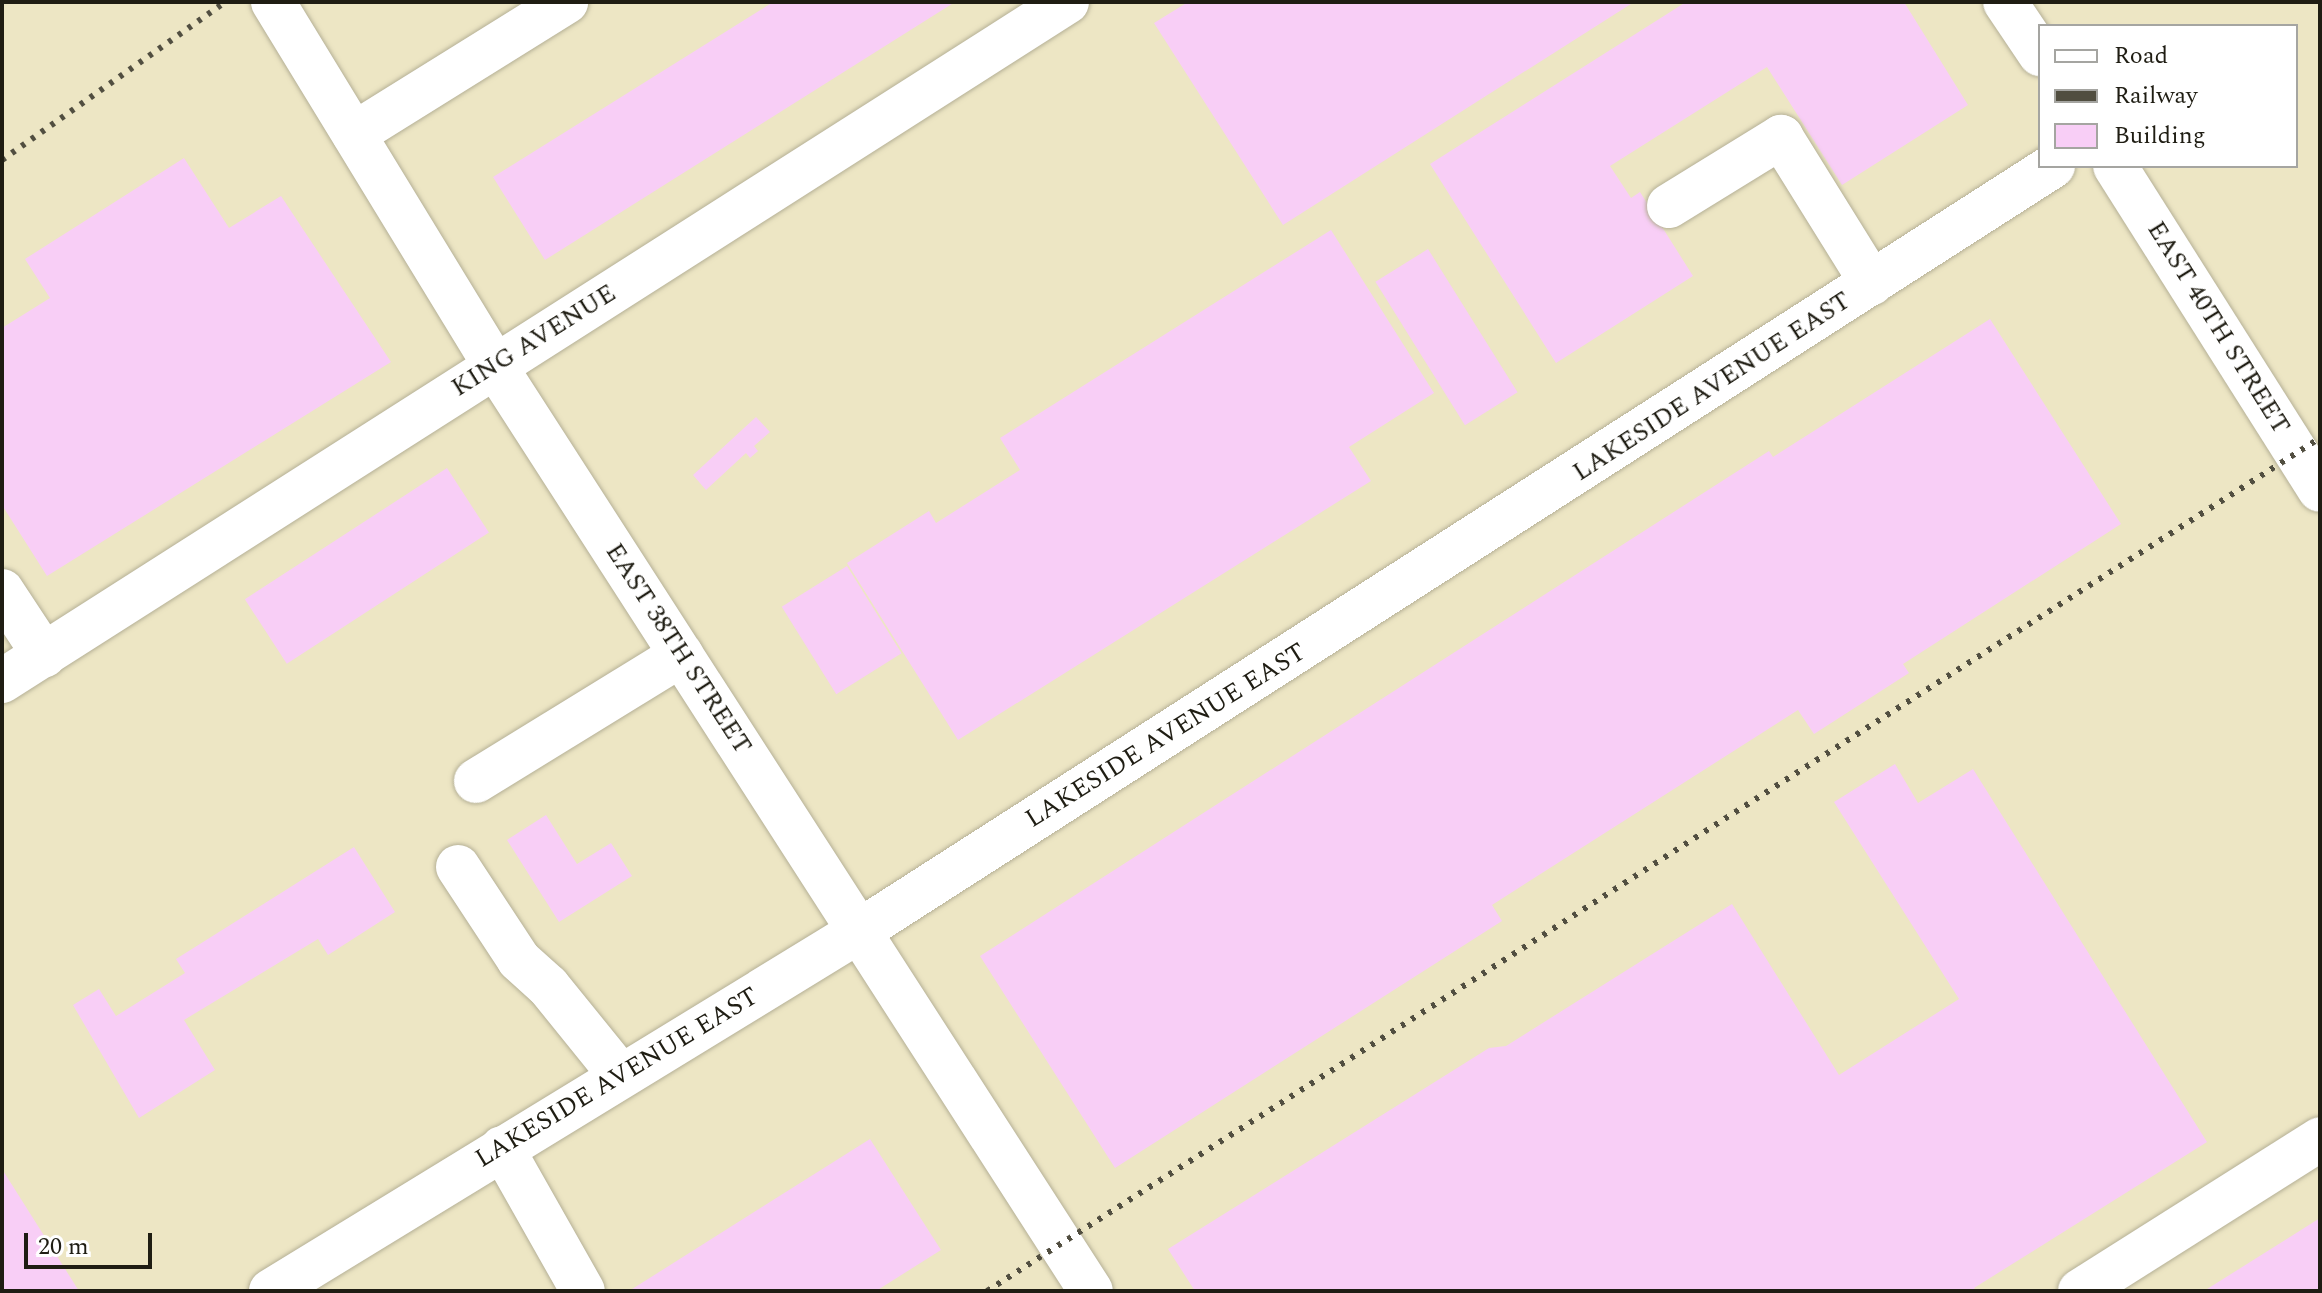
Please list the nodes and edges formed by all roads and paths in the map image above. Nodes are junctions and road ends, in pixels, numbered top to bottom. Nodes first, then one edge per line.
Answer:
1 (273, 2) edge
2 (566, 2) edge
3 (1067, 2) edge
4 (2005, 2) edge
5 (2038, 51) edge
6 (354, 134) junction
7 (2050, 168) edge
8 (2116, 168) edge
9 (1669, 206) dead end
10 (1872, 283) junction
11 (495, 366) junction
12 (2318, 483) edge
13 (2, 591) edge
14 (44, 655) junction
15 (681, 655) junction
16 (2, 681) edge
17 (476, 781) dead end
18 (458, 867) dead end
19 (861, 930) junction
20 (620, 1075) junction
21 (2320, 1139) edge
22 (502, 1148) junction
23 (271, 1291) edge
24 (583, 1291) edge
25 (1091, 1291) edge
26 (2080, 1291) edge

1 - 6 street, EAST 38TH STREET
2 - 6 street
3 - 11 street, KING AVENUE
4 - 5 street
6 - 11 street, EAST 38TH STREET
7 - 10 street, LAKESIDE AVENUE EAST
8 - 12 street, EAST 40TH STREET
9 - 10 street
10 - 19 street, LAKESIDE AVENUE EAST
11 - 14 street, KING AVENUE
11 - 15 street, EAST 38TH STREET
13 - 14 street
14 - 16 street, KING AVENUE
15 - 17 street
15 - 19 street, EAST 38TH STREET
18 - 20 street
19 - 20 street, LAKESIDE AVENUE EAST
19 - 25 street, EAST 38TH STREET
20 - 22 street, LAKESIDE AVENUE EAST
21 - 26 street
22 - 23 street, LAKESIDE AVENUE EAST
22 - 24 street

